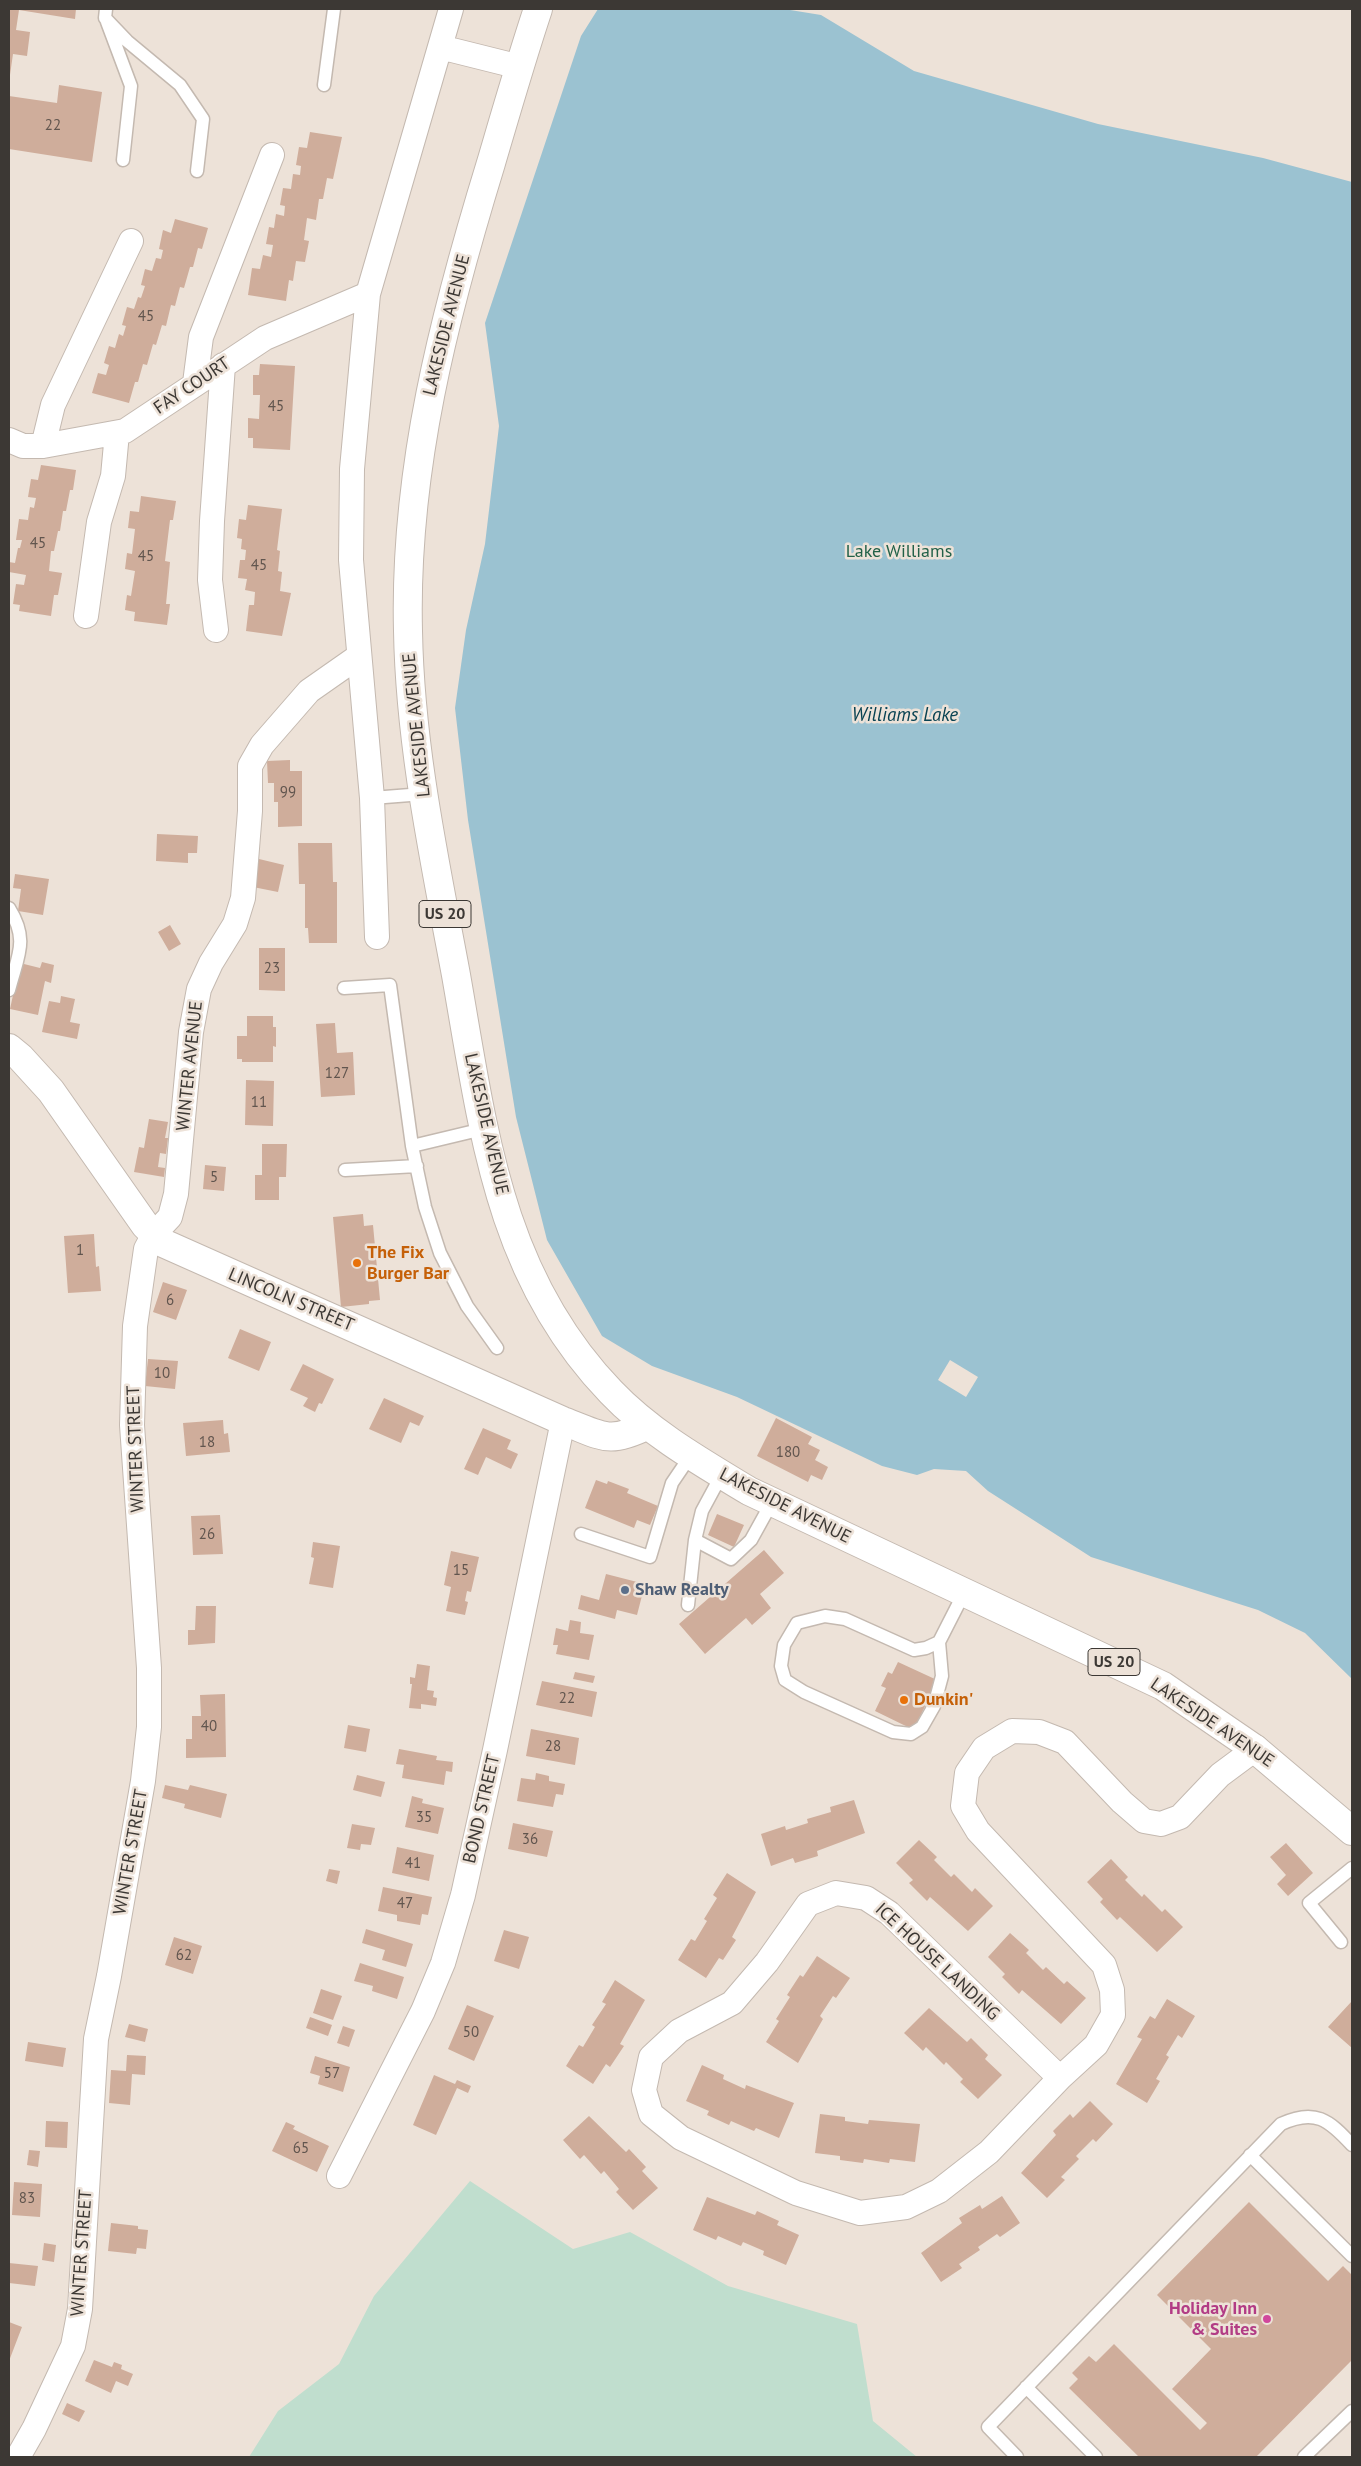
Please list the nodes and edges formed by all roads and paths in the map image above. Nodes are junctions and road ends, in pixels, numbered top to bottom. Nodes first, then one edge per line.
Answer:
1 (334, 9) edge
2 (451, 9) edge
3 (538, 9) edge
4 (106, 14) edge
5 (440, 47) junction
6 (520, 67) junction
7 (324, 85) dead end
8 (272, 155) dead end
9 (123, 160) dead end
10 (197, 171) dead end
11 (131, 241) dead end
12 (368, 294) junction
13 (223, 365) junction
14 (195, 383) junction
15 (117, 433) junction
16 (21, 447) edge
17 (86, 616) dead end
18 (216, 630) dead end
19 (360, 656) junction
20 (423, 794) junction
21 (372, 798) junction
22 (9, 908) edge
23 (377, 937) dead end
24 (344, 988) dead end
25 (9, 990) edge
26 (9, 1048) edge
27 (483, 1129) junction
28 (412, 1146) junction
29 (417, 1166) junction
30 (345, 1170) dead end
31 (154, 1234) junction
32 (497, 1348) dead end
33 (563, 1422) junction
34 (648, 1425) junction
35 (691, 1455) junction
36 (722, 1474) junction
37 (772, 1502) junction
38 (581, 1534) dead end
39 (695, 1540) junction
40 (964, 1593) junction
41 (688, 1606) dead end
42 (939, 1642) junction
43 (1255, 1750) junction
44 (1352, 1831) edge
45 (1352, 1868) edge
46 (1341, 1942) dead end
47 (1060, 2078) junction
48 (1352, 2145) edge
49 (1250, 2155) junction
50 (339, 2176) dead end
51 (1352, 2256) edge
52 (1026, 2387) junction
53 (1352, 2411) edge
54 (18, 2457) edge
55 (1017, 2457) edge
56 (1096, 2457) edge
57 (1304, 2457) edge

1 - 7 lane
2 - 5 street
3 - 6 main road, LAKESIDE AVENUE / US 20
4 - 9 lane
4 - 10 lane
5 - 6 street
5 - 12 street
6 - 20 main road, LAKESIDE AVENUE / US 20
8 - 14 street
11 - 16 street
12 - 13 street, FAY COURT
12 - 19 street
13 - 14 street, FAY COURT
13 - 18 street
14 - 15 street, FAY COURT
15 - 16 street, FAY COURT
15 - 17 street
19 - 21 street
19 - 31 street, WINTER AVENUE
20 - 21 lane
20 - 27 main road, LAKESIDE AVENUE / US 20
21 - 23 street
22 - 25 lane
24 - 28 lane
26 - 31 main road, LINCOLN STREET
27 - 28 lane
27 - 34 main road, LAKESIDE AVENUE / US 20
28 - 29 lane
29 - 30 lane
29 - 32 lane
31 - 33 main road, LINCOLN STREET
31 - 54 street, WINTER STREET
33 - 34 main road, LINCOLN STREET
33 - 50 street, BOND STREET
34 - 35 main road, LAKESIDE AVENUE / US 20
35 - 36 main road, LAKESIDE AVENUE / US 20
35 - 38 lane
36 - 37 main road, LAKESIDE AVENUE / US 20
36 - 39 lane
37 - 39 lane
37 - 40 main road, LAKESIDE AVENUE / US 20
39 - 41 lane
40 - 42 lane
40 - 43 main road, LAKESIDE AVENUE / US 20
42 - 42 lane
43 - 44 main road, LAKESIDE AVENUE / US 20
43 - 47 street, ICE HOUSE LANDING
45 - 46 lane
47 - 47 street, ICE HOUSE LANDING
48 - 49 lane
49 - 51 lane
49 - 52 lane
52 - 55 lane
52 - 56 lane
53 - 57 lane

